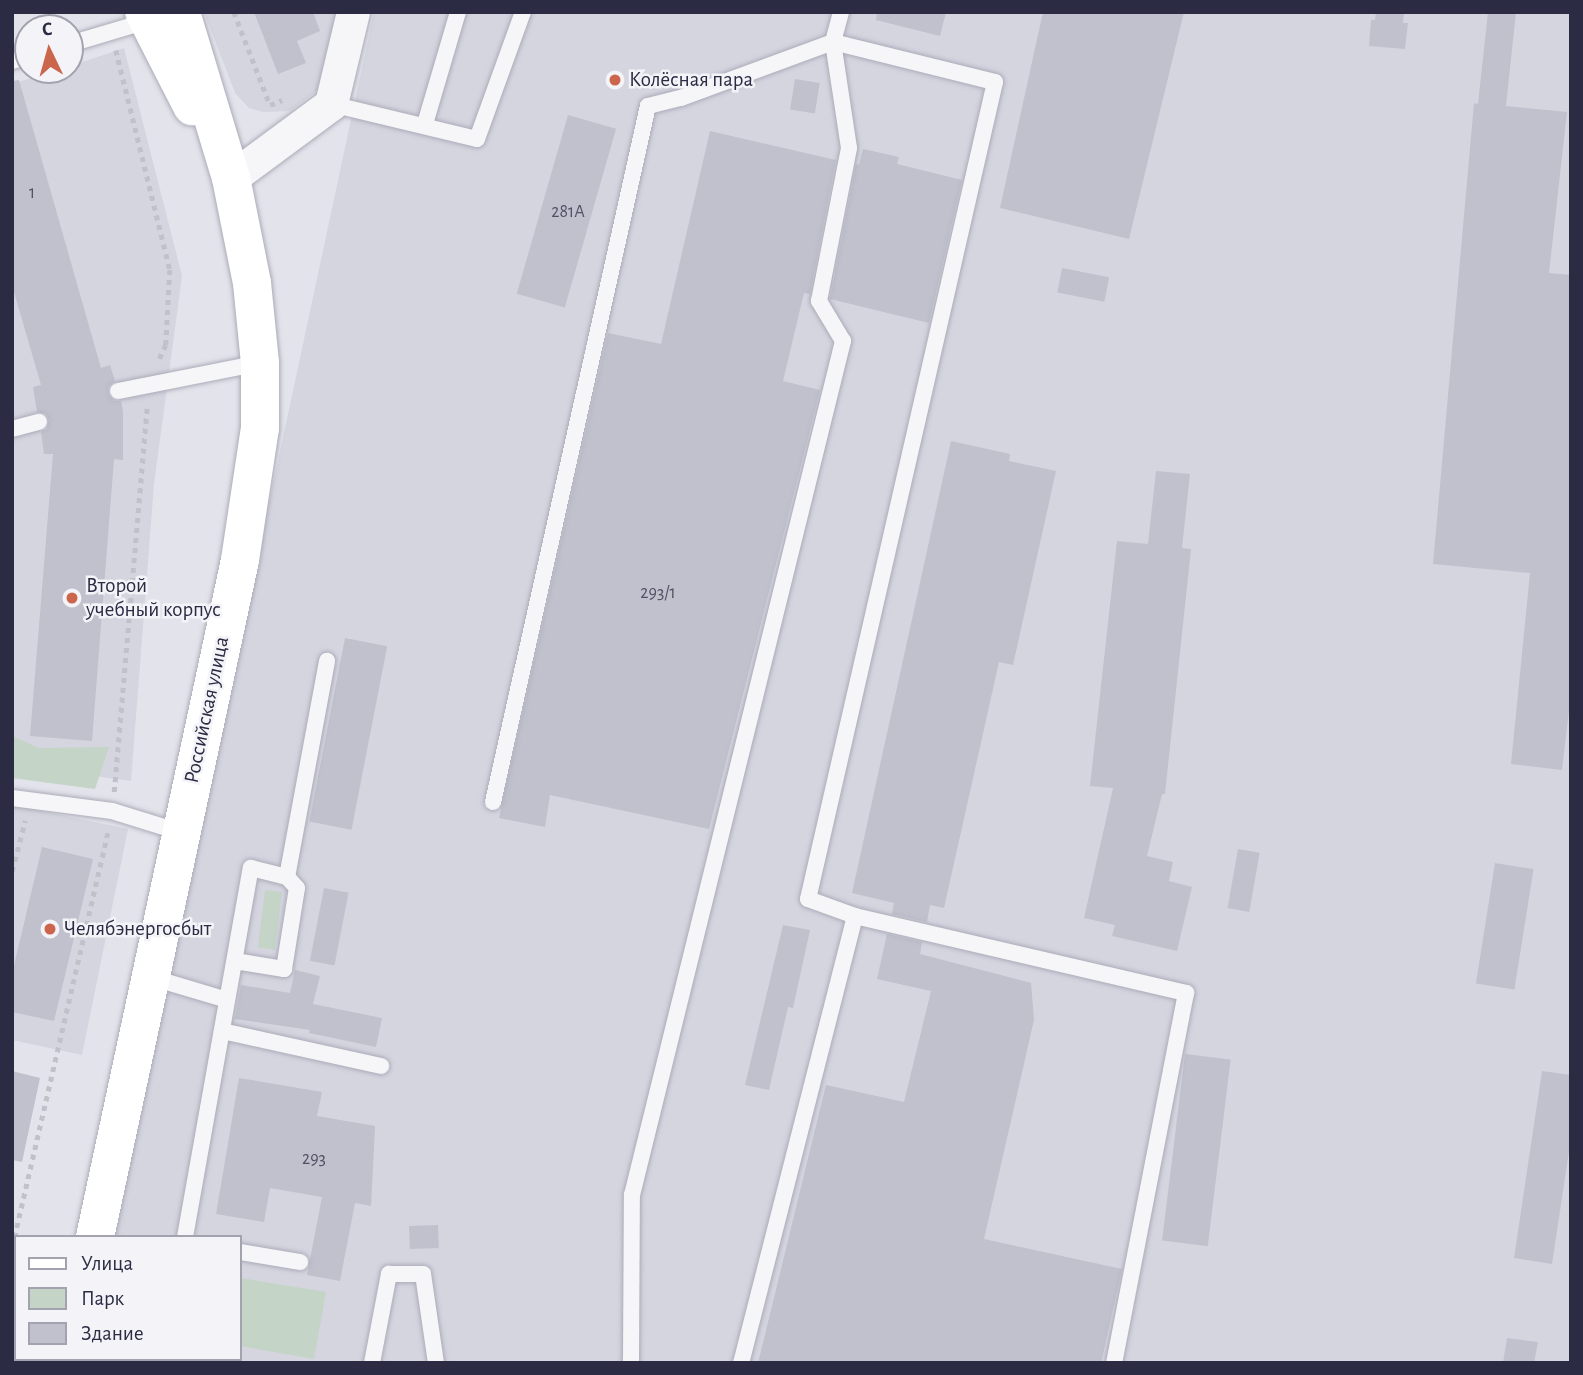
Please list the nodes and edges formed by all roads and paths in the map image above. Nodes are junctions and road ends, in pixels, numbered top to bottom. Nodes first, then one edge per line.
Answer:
1 (234, 12) edge
2 (353, 12) edge
3 (458, 12) edge
4 (523, 12) edge
5 (841, 12) edge
6 (146, 19) edge
7 (84, 39) edge
8 (833, 42) junction
9 (292, 96) dead end
10 (331, 104) junction
11 (425, 124) junction
12 (231, 178) junction
13 (260, 363) junction
14 (148, 386) junction
15 (118, 391) dead end
16 (39, 422) dead end
17 (12, 429) edge
18 (327, 661) dead end
19 (12, 798) edge
20 (30, 801) junction
21 (493, 802) dead end
22 (112, 811) junction
23 (180, 832) junction
24 (12, 870) edge
25 (287, 877) junction
26 (855, 916) junction
27 (235, 961) junction
28 (150, 977) junction
29 (227, 1000) junction
30 (222, 1031) junction
31 (381, 1066) dead end
32 (15, 1235) edge
33 (95, 1235) edge
34 (185, 1235) edge
35 (242, 1252) edge
36 (300, 1262) dead end
37 (372, 1363) edge
38 (436, 1363) edge
39 (631, 1363) edge
40 (741, 1363) edge
41 (1114, 1363) edge

1 - 9 path
2 - 10 street
3 - 11 lane
4 - 11 lane
5 - 8 lane
6 - 7 lane
6 - 12 main road, Российская улица
6 - 14 path
8 - 21 lane
8 - 26 lane
8 - 39 lane
10 - 11 lane
10 - 12 street
12 - 13 main road, Российская улица
13 - 14 lane
13 - 23 main road, Российская улица
14 - 15 lane
14 - 22 path
16 - 17 lane
18 - 25 lane
19 - 20 lane
20 - 22 lane
20 - 24 path
22 - 23 lane
22 - 32 path
23 - 28 main road, Российская улица
25 - 27 lane
25 - 27 lane
26 - 40 lane
26 - 41 lane
27 - 29 lane
28 - 29 lane
28 - 33 main road, Российская улица
29 - 30 lane
30 - 31 lane
30 - 34 lane
35 - 36 lane
37 - 38 lane

